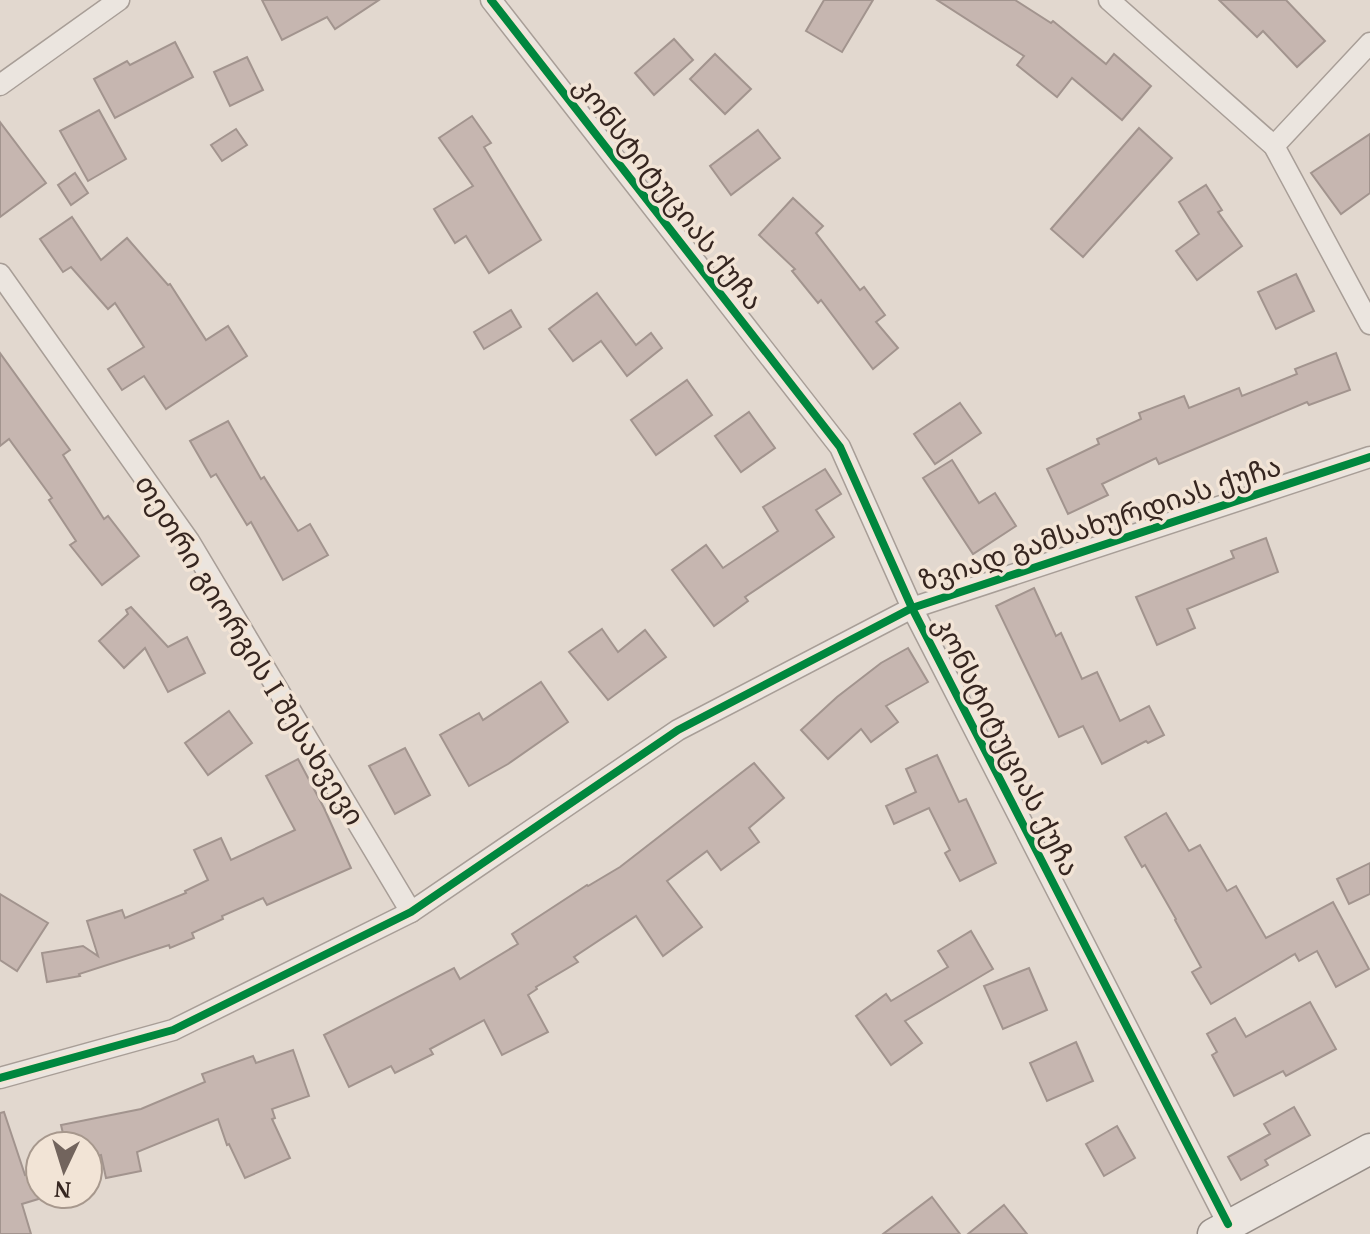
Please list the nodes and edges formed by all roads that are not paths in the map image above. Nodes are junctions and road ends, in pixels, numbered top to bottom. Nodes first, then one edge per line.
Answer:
1 (119, 0) edge
2 (491, 0) edge
3 (1109, 0) edge
4 (1370, 43) edge
5 (0, 85) edge
6 (1274, 146) junction
7 (0, 274) edge
8 (1370, 324) edge
9 (1370, 457) edge
10 (912, 608) junction
11 (411, 912) junction
12 (0, 1078) edge
13 (1370, 1149) edge
14 (1220, 1229) edge

1 - 5 street
2 - 10 street, კონსტიტუციას ქუჩა
3 - 6 street
4 - 6 street
6 - 8 street
7 - 11 street, თეთრი გიორგის I შესახვევი
9 - 10 street, ზვიად გამსახურდიას ქუჩა
10 - 11 street, ზვიად გამსახურდიას ქუჩა
10 - 14 street, კონსტიტუციას ქუჩა
11 - 12 street, ზვიად გამსახურდიას ქუჩა
13 - 14 main road

